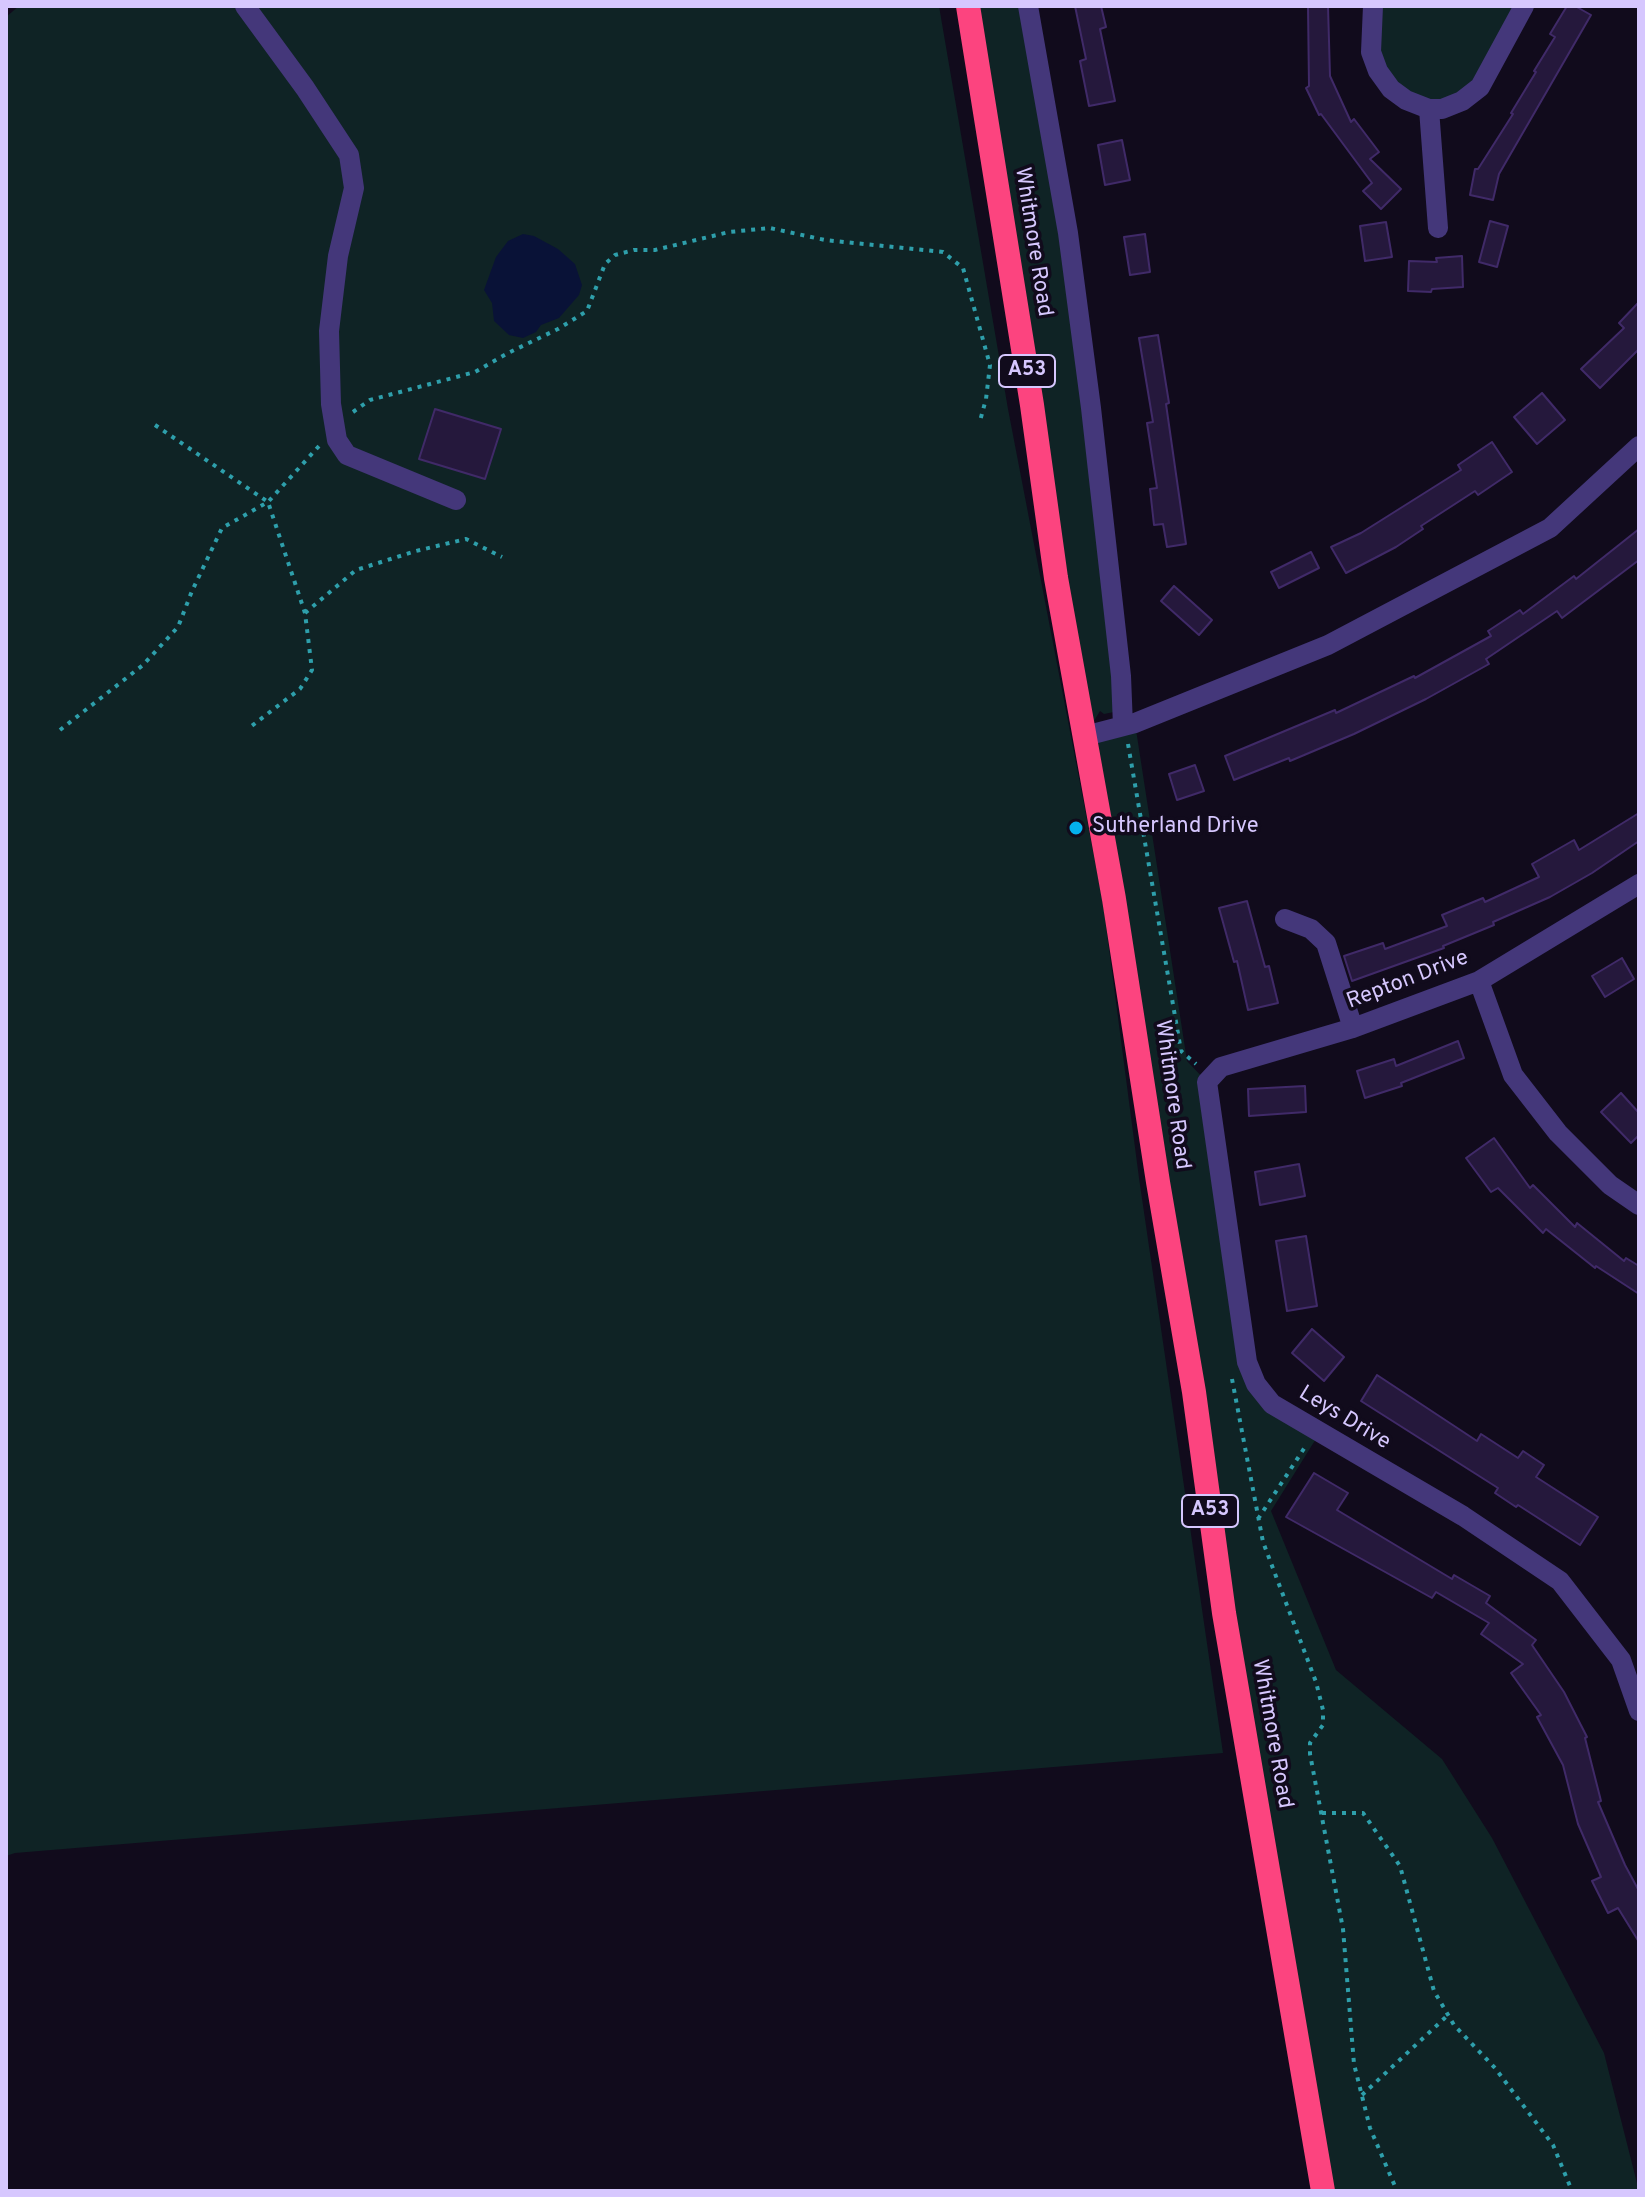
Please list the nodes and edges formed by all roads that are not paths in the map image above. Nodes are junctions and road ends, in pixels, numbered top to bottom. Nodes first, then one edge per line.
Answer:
1 (245, 6) edge
2 (968, 6) edge
3 (1028, 6) edge
4 (1373, 6) edge
5 (1524, 6) edge
6 (1429, 109) junction
7 (1438, 228) dead end
8 (1639, 446) edge
9 (456, 500) dead end
10 (1123, 726) junction
11 (1085, 736) junction
12 (1639, 884) edge
13 (1285, 919) dead end
14 (1479, 981) junction
15 (1353, 1028) junction
16 (1216, 1072) joint
17 (1639, 1205) edge
18 (1630, 1655) edge
19 (1639, 1711) edge
20 (1323, 2191) edge

1 - 9 street
2 - 11 highway, Whitmore Road / A53
3 - 10 street, Whitmore Road
4 - 6 street
5 - 6 street
6 - 7 street
8 - 10 street
10 - 11 street
11 - 20 highway, Whitmore Road / A53
12 - 14 street, Repton Drive
13 - 15 street
14 - 15 street, Repton Drive
14 - 17 street
15 - 16 street, Repton Drive
16 - 18 street, Leys Drive
18 - 19 street, Leys Drive

